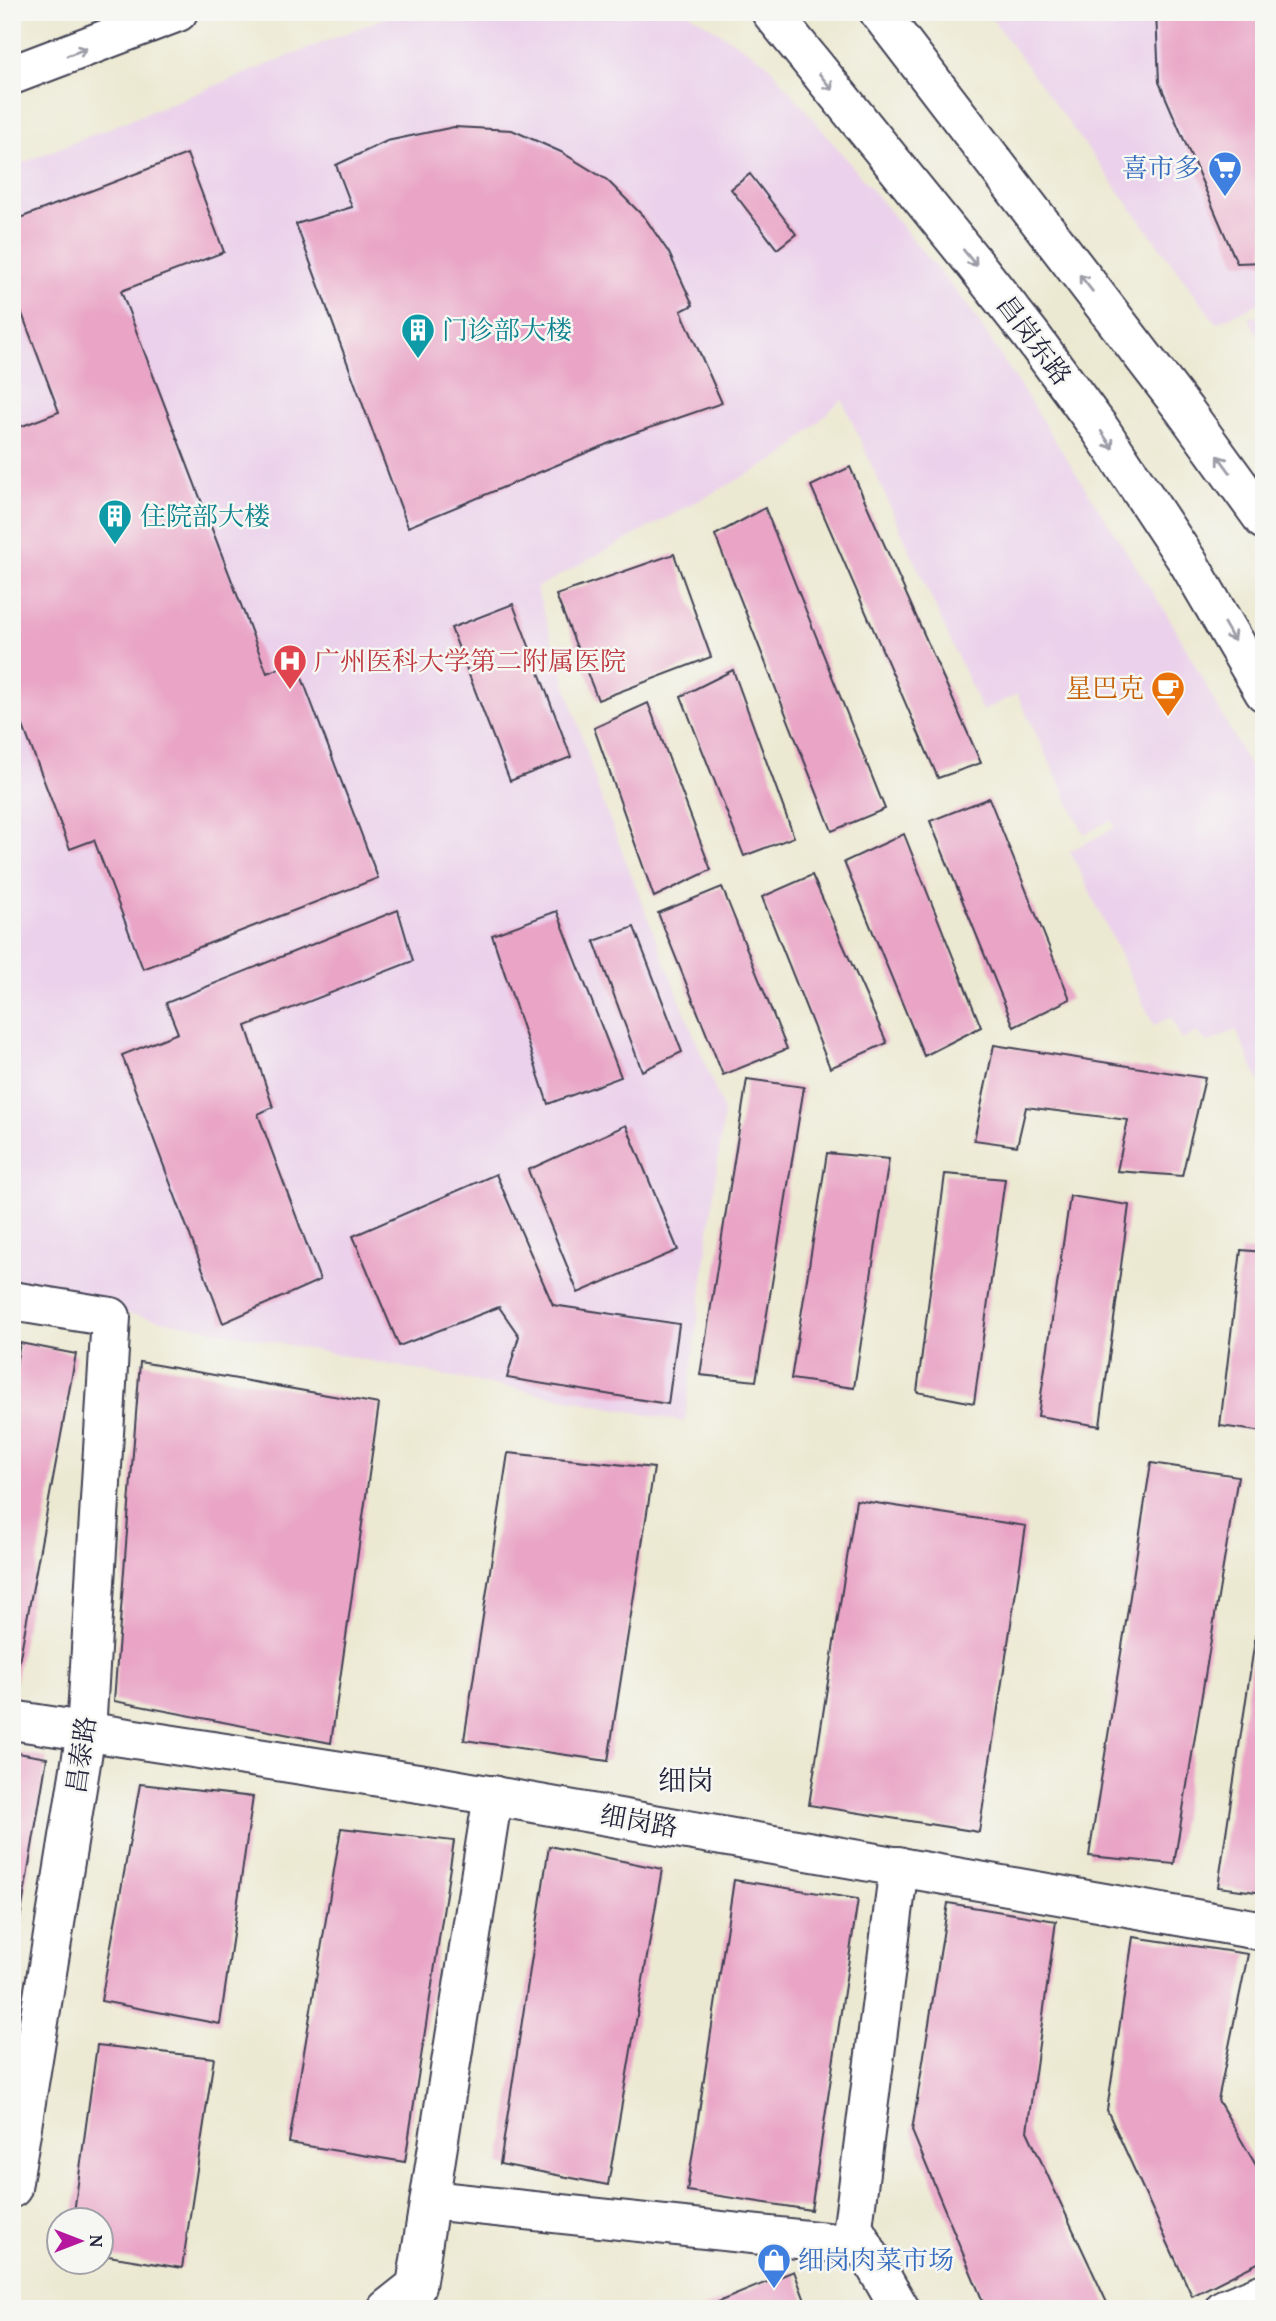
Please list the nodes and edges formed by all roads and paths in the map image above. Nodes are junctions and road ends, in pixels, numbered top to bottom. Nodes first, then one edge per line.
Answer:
1 (178, 12) edge
2 (879, 12) edge
3 (908, 12) edge
4 (770, 18) edge
5 (12, 75) edge
6 (966, 127) junction
7 (1264, 520) edge
8 (1264, 692) edge
9 (12, 1301) edge
10 (12, 1720) edge
11 (86, 1732) junction
12 (493, 1796) junction
13 (899, 1866) junction
14 (1264, 1931) edge
15 (12, 2188) edge
16 (430, 2200) junction
17 (864, 2246) junction
18 (1264, 2292) edge
19 (387, 2309) edge
20 (900, 2309) edge
21 (1224, 2309) edge

5 -> 1 street
2 - 6 street
3 - 6 street
4 -> 8 street, 昌岗东路
7 -> 6 street
9 - 11 street, 昌泰路
10 - 11 street, 细岗路
11 - 12 street, 细岗路
11 - 15 street, 昌泰路
12 - 13 street, 细岗路
12 - 16 street
13 - 14 street, 细岗路
13 - 17 street
16 - 17 street
16 - 19 street
17 - 20 street
18 - 21 street

